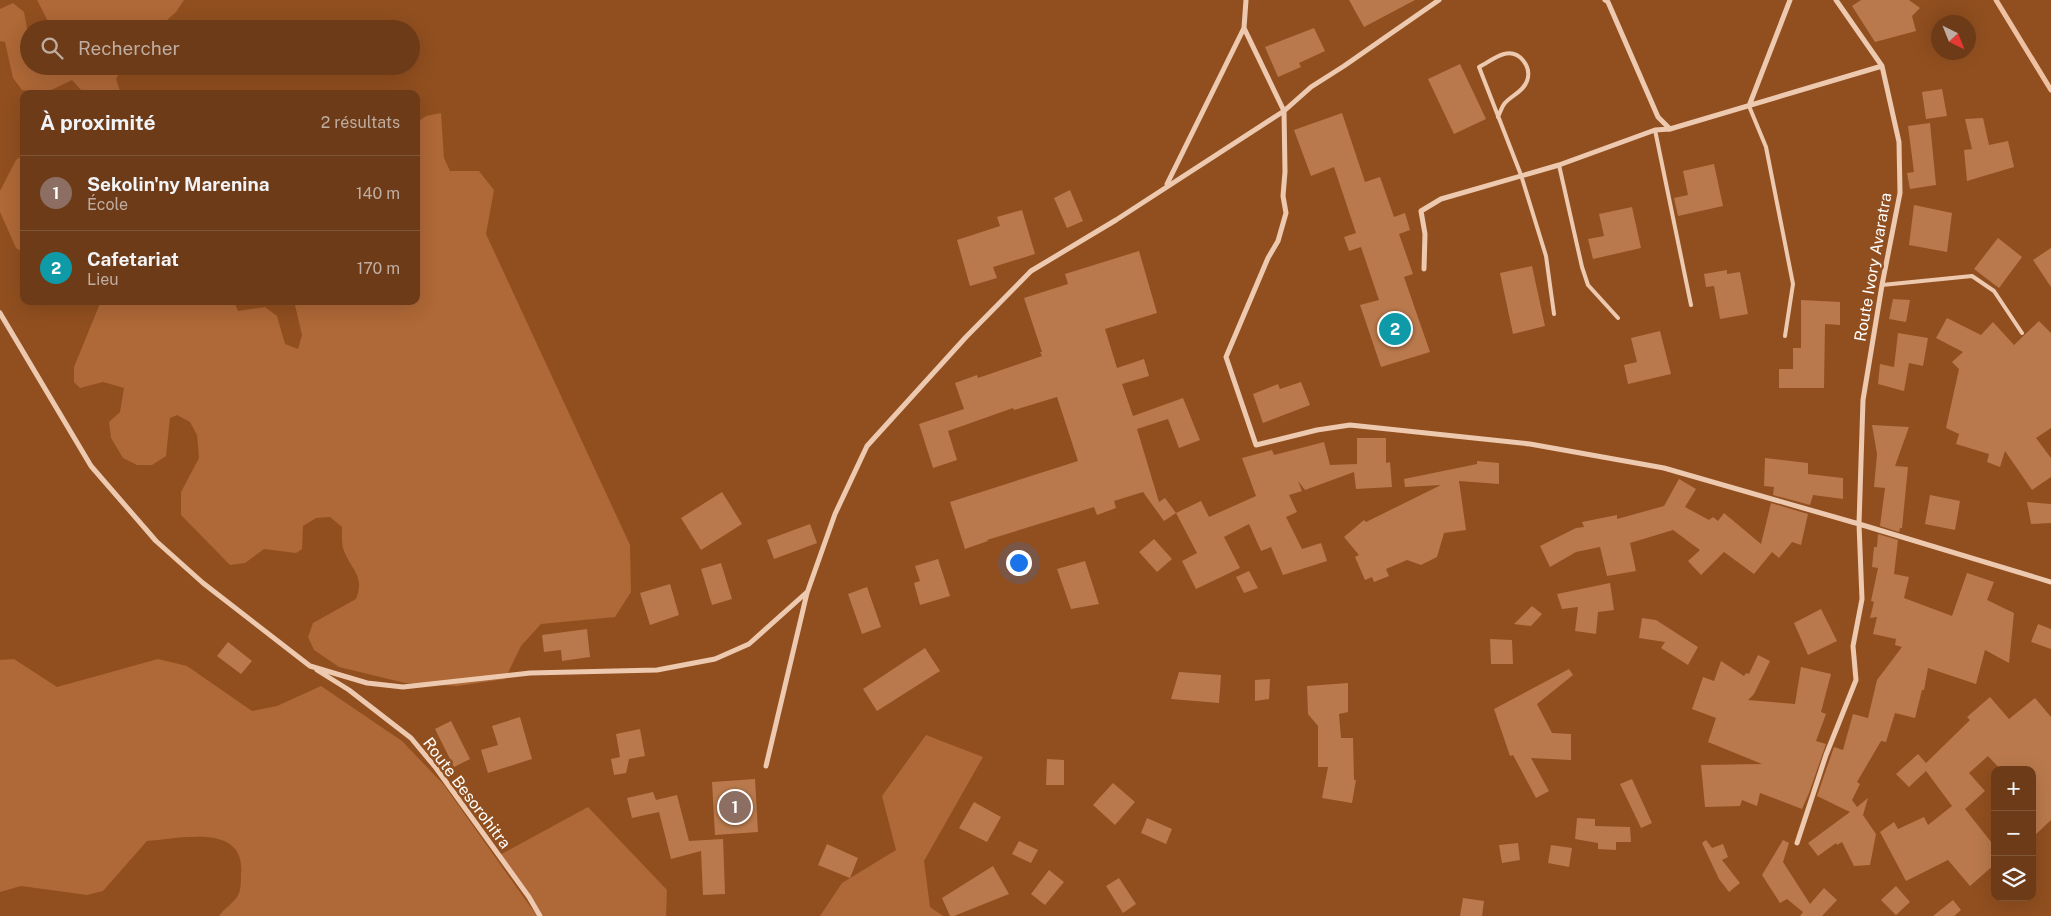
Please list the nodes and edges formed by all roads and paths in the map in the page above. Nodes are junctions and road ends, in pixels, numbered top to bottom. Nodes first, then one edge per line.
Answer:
1 (1246, 0) edge
2 (1439, 0) edge
3 (1605, 0) edge
4 (1790, 0) edge
5 (1836, 0) edge
6 (1244, 28) junction
7 (1882, 66) junction
8 (1749, 106) junction
9 (1284, 111) junction
10 (1498, 117) junction
11 (1670, 129) junction
12 (1655, 130) junction
13 (1559, 165) junction
14 (1521, 175) junction
15 (1166, 186) junction
16 (1424, 269) dead end
17 (1882, 285) junction
18 (1691, 305) dead end
19 (0, 313) edge
20 (1554, 314) dead end
21 (1618, 318) dead end
22 (2022, 333) dead end
23 (1785, 336) dead end
24 (1859, 524) junction
25 (2051, 582) edge
26 (807, 593) junction
27 (310, 666) junction
28 (766, 766) dead end
29 (1797, 843) dead end
30 (540, 916) edge

1 - 6 street
2 - 9 street
3 - 11 street
4 - 8 street
5 - 7 street, Route Ivory Avaratra
6 - 9 street
6 - 15 street
7 - 8 street
7 - 17 street, Route Ivory Avaratra
8 - 11 street
8 - 23 lane
9 - 15 street
9 - 24 street
10 - 10 lane
10 - 14 lane
11 - 12 street
12 - 13 street
12 - 18 lane
13 - 14 street
13 - 21 lane
14 - 16 street
14 - 20 lane
15 - 26 street
17 - 22 lane
17 - 24 street, Route Ivory Avaratra
19 - 27 street, Route Besorohitra
24 - 25 street
24 - 29 street, Route Ivory Avaratra
26 - 27 street
26 - 28 street
27 - 30 street, Route Besorohitra

